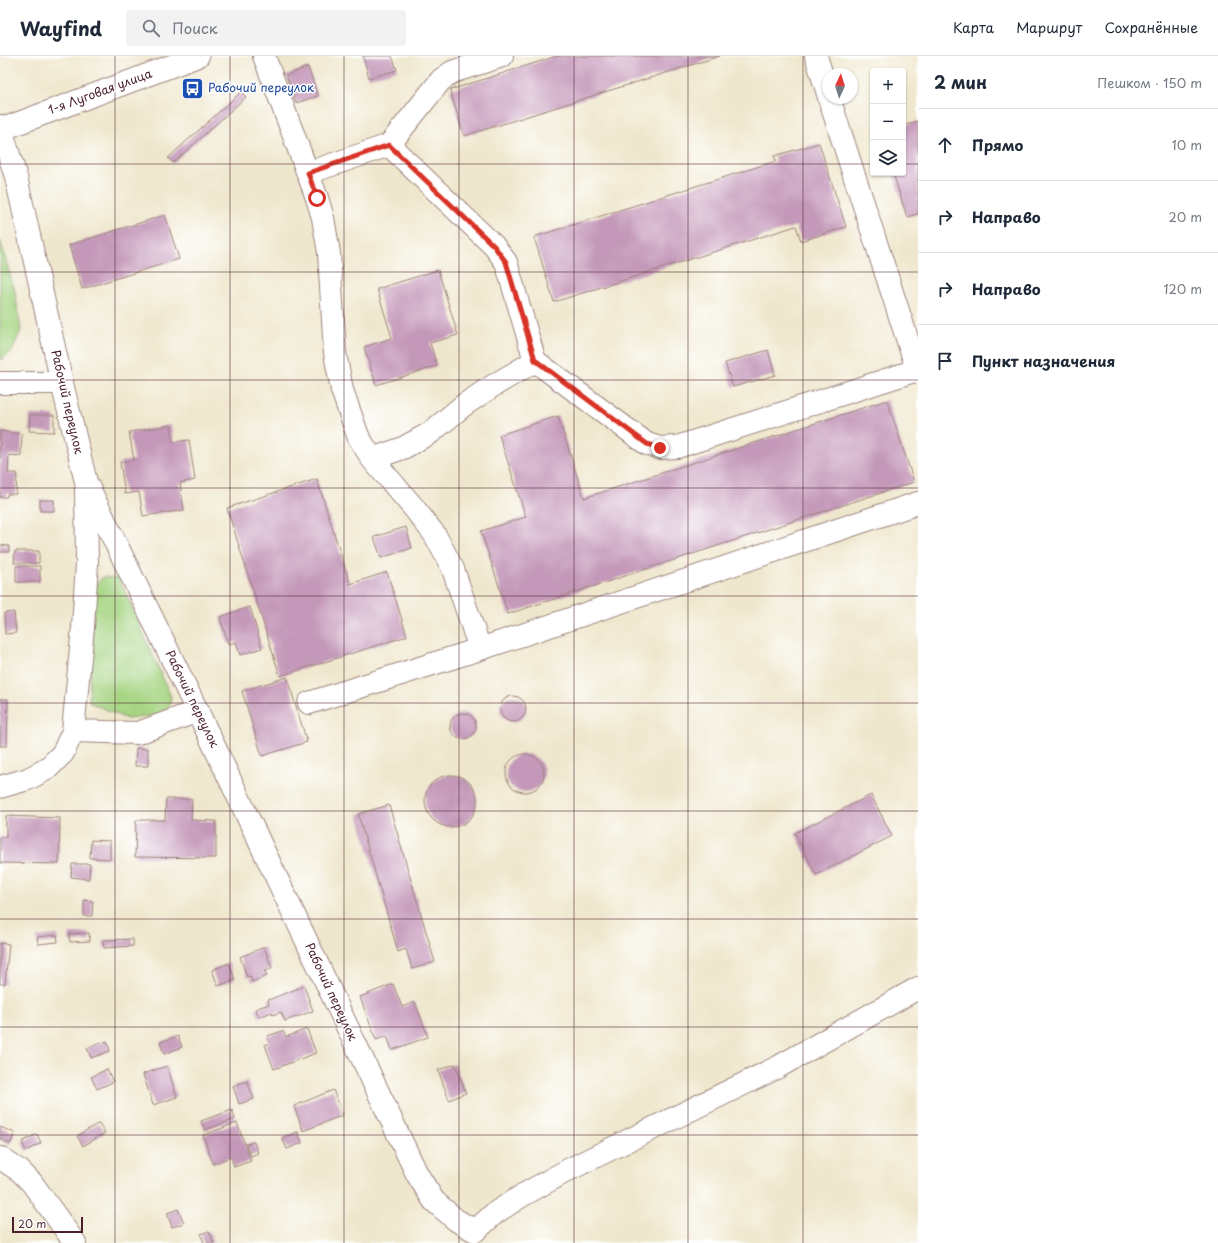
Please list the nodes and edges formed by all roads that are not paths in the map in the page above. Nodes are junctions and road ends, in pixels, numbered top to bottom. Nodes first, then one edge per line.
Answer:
1 (198, 56) edge
2 (264, 56) edge
3 (502, 56) edge
4 (816, 56) edge
5 (822, 75) edge
6 (831, 104) edge
7 (0, 128) edge
8 (389, 145) junction
9 (308, 173) junction
10 (535, 360) junction
11 (917, 371) edge
12 (0, 383) edge
13 (62, 383) junction
14 (372, 459) junction
15 (86, 482) junction
16 (918, 503) edge
17 (480, 649) junction
18 (309, 703) dead end
19 (198, 711) junction
20 (72, 731) junction
21 (0, 787) edge
22 (918, 988) edge
23 (0, 1158) edge
24 (75, 1243) edge

1 - 7 street, 1-я Луговая улица
2 - 9 street
3 - 8 street
4 - 5 street
6 - 11 street
7 - 13 street, Рабочий переулок
8 - 9 street
8 - 10 street
9 - 14 street
10 - 11 street
10 - 14 street
12 - 13 street
13 - 15 street, Рабочий переулок
14 - 17 street
15 - 19 street, Рабочий переулок
15 - 20 street
16 - 17 street
17 - 18 street
19 - 20 street
19 - 22 street, Рабочий переулок
20 - 21 street
23 - 24 street

